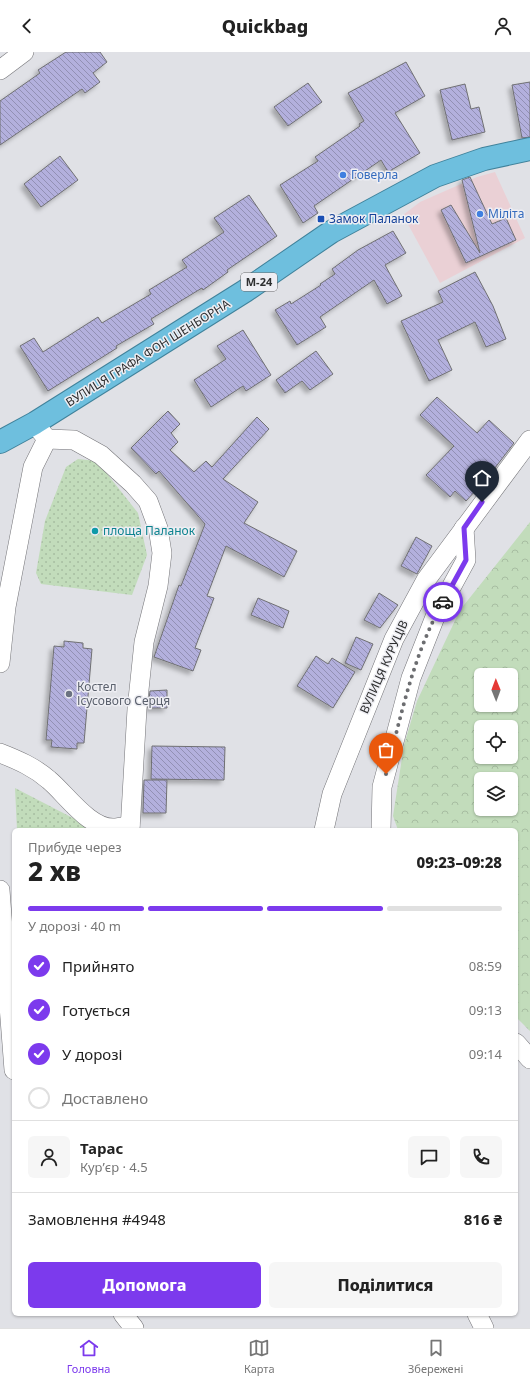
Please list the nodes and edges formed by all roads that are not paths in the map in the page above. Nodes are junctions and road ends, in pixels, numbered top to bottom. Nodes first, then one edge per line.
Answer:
1 (24, 52) edge
2 (0, 70) edge
3 (530, 149) edge
4 (41, 431) junction
5 (530, 440) edge
6 (0, 442) edge
7 (464, 528) junction
8 (0, 663) edge
9 (0, 753) edge
10 (130, 828) edge
11 (324, 828) edge
12 (382, 828) edge
13 (0, 890) edge
14 (12, 1044) edge
15 (518, 1045) edge
16 (530, 1059) edge
17 (125, 1316) edge
18 (478, 1316) edge
19 (134, 1328) edge
20 (484, 1328) edge

1 - 2 street
3 - 4 highway, ВУЛИЦЯ ГРАФА ФОН ШЕНБОРНА / М-24
4 - 6 highway, ВУЛИЦЯ ГРАФА ФОН ШЕНБОРНА / М-24
4 - 8 street
4 - 10 street
5 - 7 street, ВУЛИЦЯ КУРУЦІВ
7 - 11 street, ВУЛИЦЯ КУРУЦІВ
7 - 12 street
9 - 10 street
13 - 14 street
15 - 16 street
17 - 19 street
18 - 20 street

